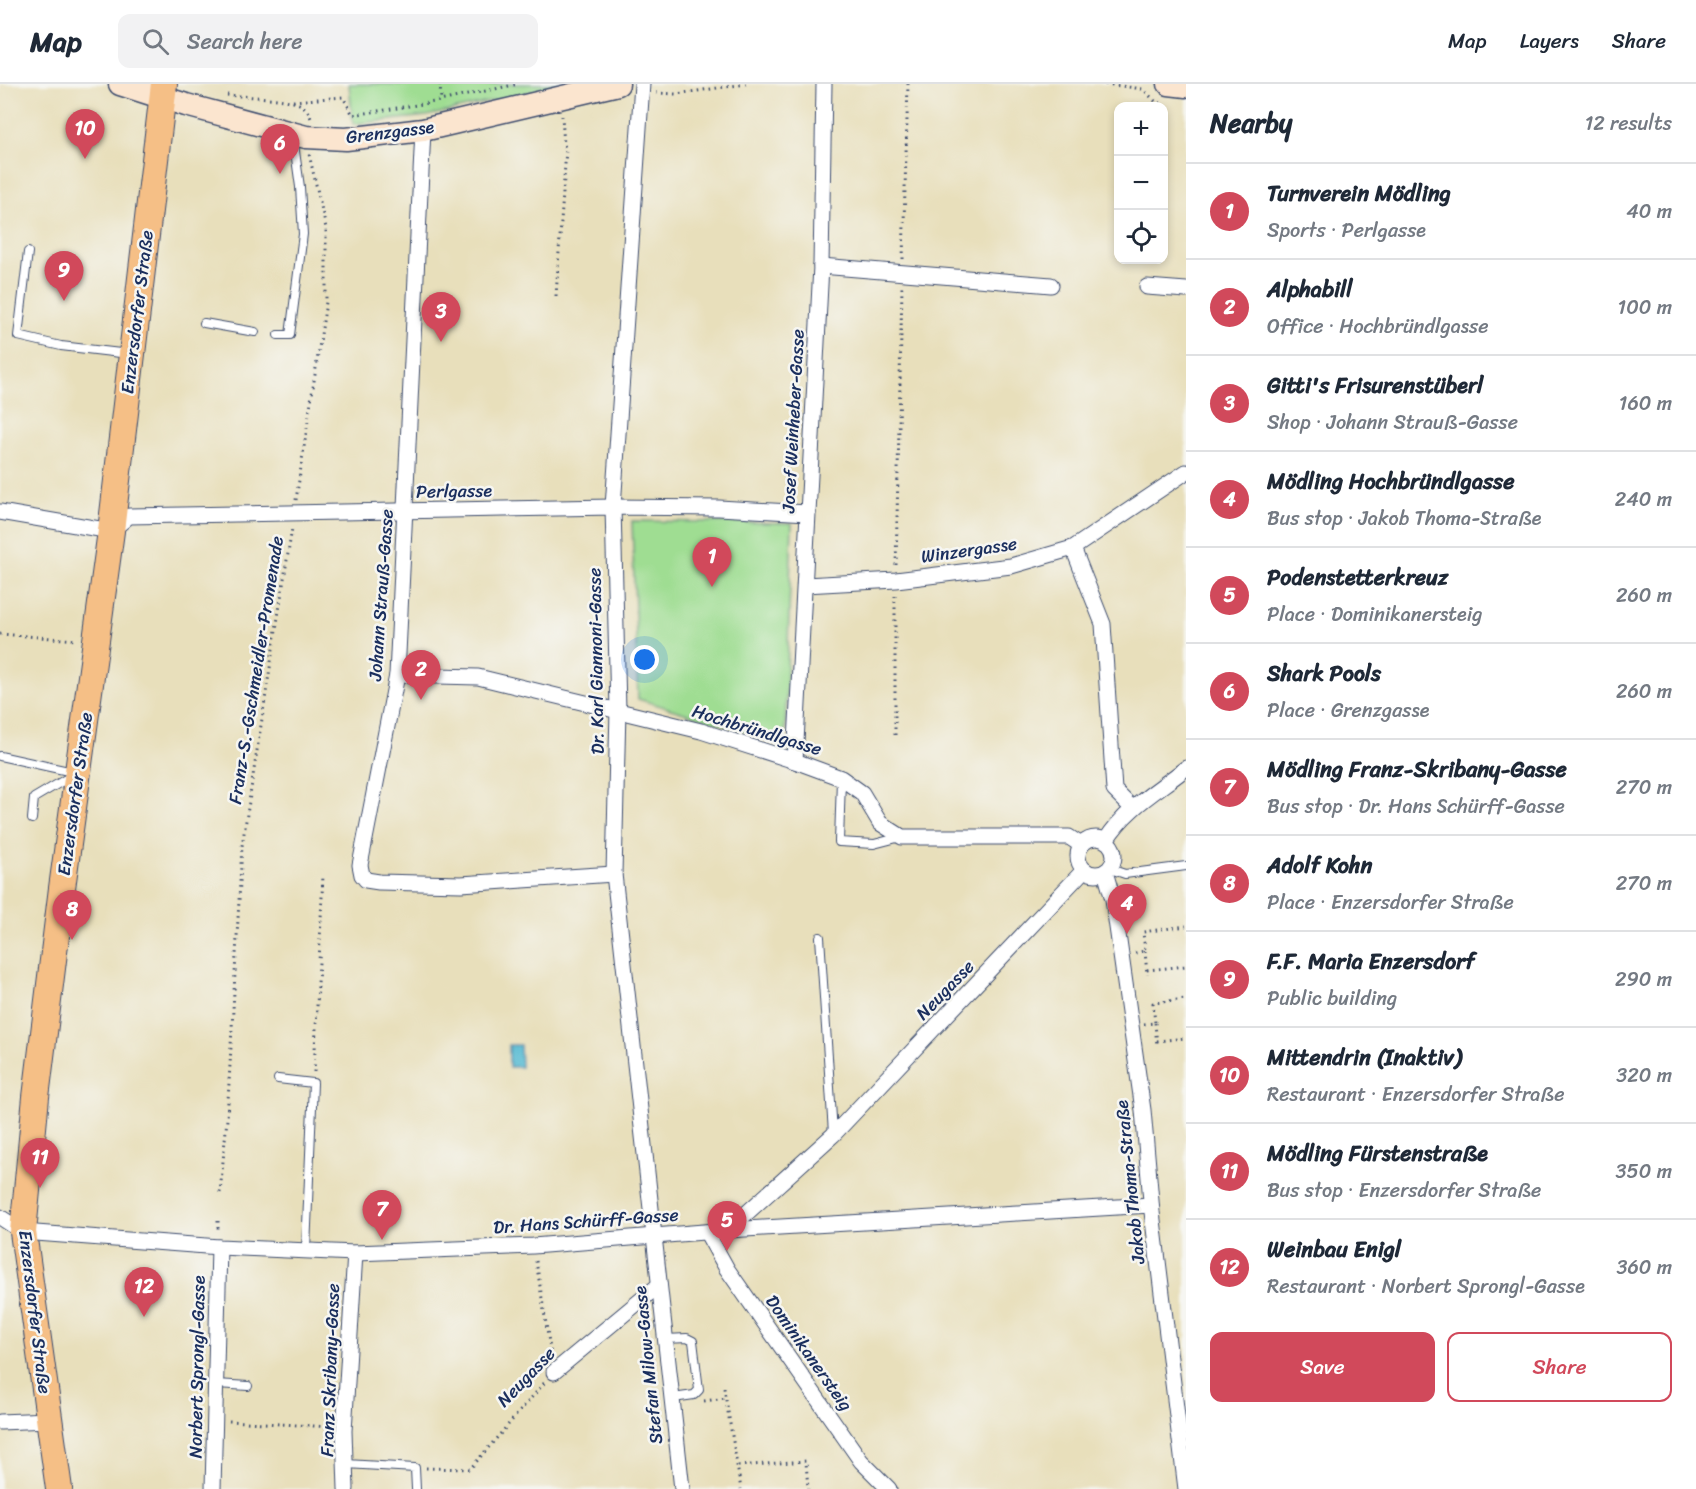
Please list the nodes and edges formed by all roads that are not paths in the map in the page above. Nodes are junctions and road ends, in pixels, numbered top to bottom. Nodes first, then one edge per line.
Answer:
1 (120, 84) edge
2 (618, 84) edge
3 (642, 84) edge
4 (824, 84) edge
5 (1186, 86) edge
6 (163, 91) edge
7 (1167, 94) edge
8 (423, 130) junction
9 (302, 142) junction
10 (27, 252) dead end
11 (821, 266) junction
12 (1051, 285) dead end
13 (1147, 287) dead end
14 (1186, 290) edge
15 (204, 323) dead end
16 (255, 332) dead end
17 (278, 335) dead end
18 (132, 354) junction
19 (1186, 472) edge
20 (613, 507) junction
21 (405, 511) junction
22 (0, 512) edge
23 (808, 513) junction
24 (111, 531) junction
25 (1073, 548) junction
26 (805, 585) junction
27 (397, 675) junction
28 (618, 710) junction
29 (0, 756) edge
30 (795, 761) junction
31 (1186, 768) edge
32 (78, 773) junction
33 (842, 778) junction
34 (1132, 808) junction
35 (32, 819) dead end
36 (902, 837) junction
37 (1106, 840) junction
38 (1081, 845) junction
39 (1186, 866) edge
40 (1084, 870) junction
41 (1107, 870) junction
42 (614, 874) junction
43 (820, 937) dead end
44 (278, 1079) dead end
45 (833, 1135) junction
46 (1151, 1205) junction
47 (0, 1217) edge
48 (728, 1230) junction
49 (22, 1232) junction
50 (707, 1233) junction
51 (654, 1237) junction
52 (219, 1247) junction
53 (306, 1250) junction
54 (355, 1252) junction
55 (659, 1285) junction
56 (666, 1339) junction
57 (554, 1372) road end
58 (217, 1384) junction
59 (248, 1386) dead end
60 (673, 1398) junction
61 (49, 1420) junction
62 (0, 1422) edge
63 (346, 1464) junction
64 (59, 1489) edge
65 (213, 1489) edge
66 (346, 1489) edge
67 (416, 1489) edge
68 (682, 1489) edge
69 (889, 1489) edge
70 (1186, 1489) edge

1 - 6 street, Grenzgasse
2 - 8 street, Grenzgasse
3 - 20 street, Dr. Karl Giannoni-Gasse
4 - 11 street, Josef Weinheber-Gasse
5 - 7 street
6 - 9 street, Grenzgasse
6 - 18 main road, Enzersdorfer Straße
8 - 9 street, Grenzgasse
8 - 21 street, Johann Strauß-Gasse
9 - 17 lane
10 - 18 lane
11 - 12 street
11 - 23 street, Josef Weinheber-Gasse
13 - 14 street
15 - 16 lane
18 - 24 main road, Enzersdorfer Straße
19 - 25 street, Winzergasse
20 - 21 street, Perlgasse
20 - 23 street, Perlgasse
20 - 28 street, Dr. Karl Giannoni-Gasse
21 - 24 street, Perlgasse
21 - 27 street, Johann Strauß-Gasse
22 - 24 street
23 - 26 street, Josef Weinheber-Gasse
24 - 32 main road, Enzersdorfer Straße
25 - 26 street, Winzergasse
25 - 34 street
26 - 30 street, Josef Weinheber-Gasse
27 - 28 street, Hochbründlgasse
27 - 42 street, Johann Strauß-Gasse
28 - 30 street, Hochbründlgasse
28 - 42 street, Dr. Karl Giannoni-Gasse
29 - 32 lane
30 - 33 street, Hochbründlgasse
31 - 34 street
32 - 35 lane
32 - 49 main road, Enzersdorfer Straße
33 - 36 street, Hochbründlgasse
33 - 36 lane
34 - 37 street
36 - 38 street
37 - 38 street
37 - 41 street
38 - 40 street
39 - 41 lane
40 - 41 street
40 - 45 street, Neugasse
41 - 46 street, Jakob Thoma-Straße
42 - 51 street, Dr. Karl Giannoni-Gasse
43 - 45 lane
44 - 53 lane
45 - 48 street, Neugasse
46 - 48 street, Dr. Hans Schürff-Gasse
46 - 70 street, Jakob Thoma-Straße
47 - 49 street
48 - 50 street, Dr. Hans Schürff-Gasse
49 - 52 street, Dr. Hans Schürff-Gasse
49 - 61 main road, Enzersdorfer Straße
50 - 51 street, Dr. Hans Schürff-Gasse
50 - 69 street, Dominikanersteig
51 - 54 street, Dr. Hans Schürff-Gasse
51 - 55 street, Stefan Milow-Gasse
52 - 53 street, Dr. Hans Schürff-Gasse
52 - 58 street, Norbert Sprongl-Gasse
53 - 54 street, Dr. Hans Schürff-Gasse
54 - 63 street, Franz Skribany-Gasse
55 - 56 street, Stefan Milow-Gasse
55 - 57 street, Neugasse
56 - 60 street, Stefan Milow-Gasse
56 - 60 lane
58 - 59 lane
58 - 65 street, Norbert Sprongl-Gasse
60 - 68 street, Stefan Milow-Gasse
61 - 62 street
61 - 64 main road, Enzersdorfer Straße
63 - 66 street, Franz Skribany-Gasse
63 - 67 lane

